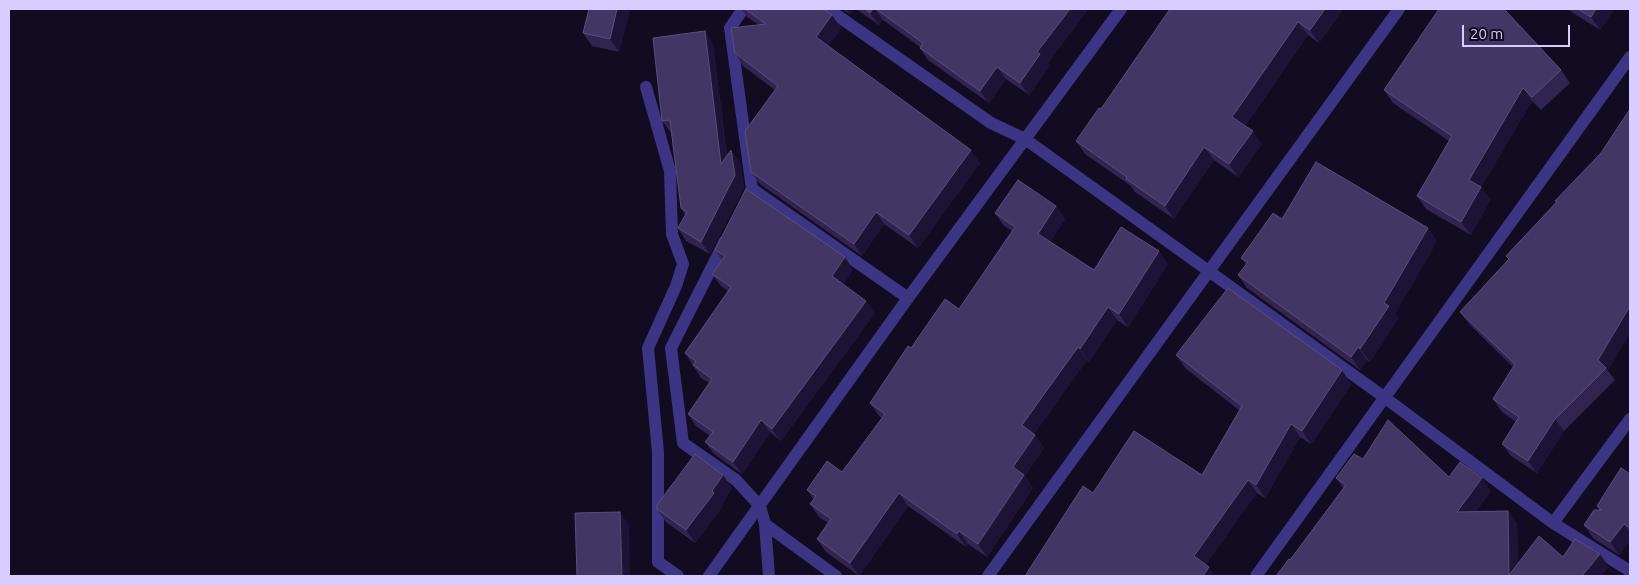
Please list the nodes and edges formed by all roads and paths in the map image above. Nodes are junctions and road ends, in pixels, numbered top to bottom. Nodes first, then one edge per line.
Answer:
1 (743, 9) edge
2 (828, 9) edge
3 (1121, 9) edge
4 (1399, 9) edge
5 (1630, 57) edge
6 (646, 86) dead end
7 (1025, 139) junction
8 (752, 189) junction
9 (739, 215) edge
10 (730, 233) edge
11 (1209, 271) junction
12 (908, 298) junction
13 (1384, 397) junction
14 (1630, 419) edge
15 (760, 506) junction
16 (1554, 523) junction
17 (765, 524) junction
18 (1630, 571) edge
19 (678, 576) edge
20 (709, 576) edge
21 (769, 576) edge
22 (836, 576) edge
23 (988, 576) edge
24 (1256, 576) edge

1 - 8 street
2 - 7 street
3 - 7 street
4 - 11 street
5 - 13 street
6 - 19 street
7 - 11 street
7 - 12 street
8 - 9 street
8 - 12 street
10 - 15 street
11 - 13 street
11 - 23 street
12 - 15 street
13 - 16 street
13 - 24 street
14 - 16 street
15 - 17 street
15 - 20 street
16 - 18 street
17 - 21 street
17 - 22 street

